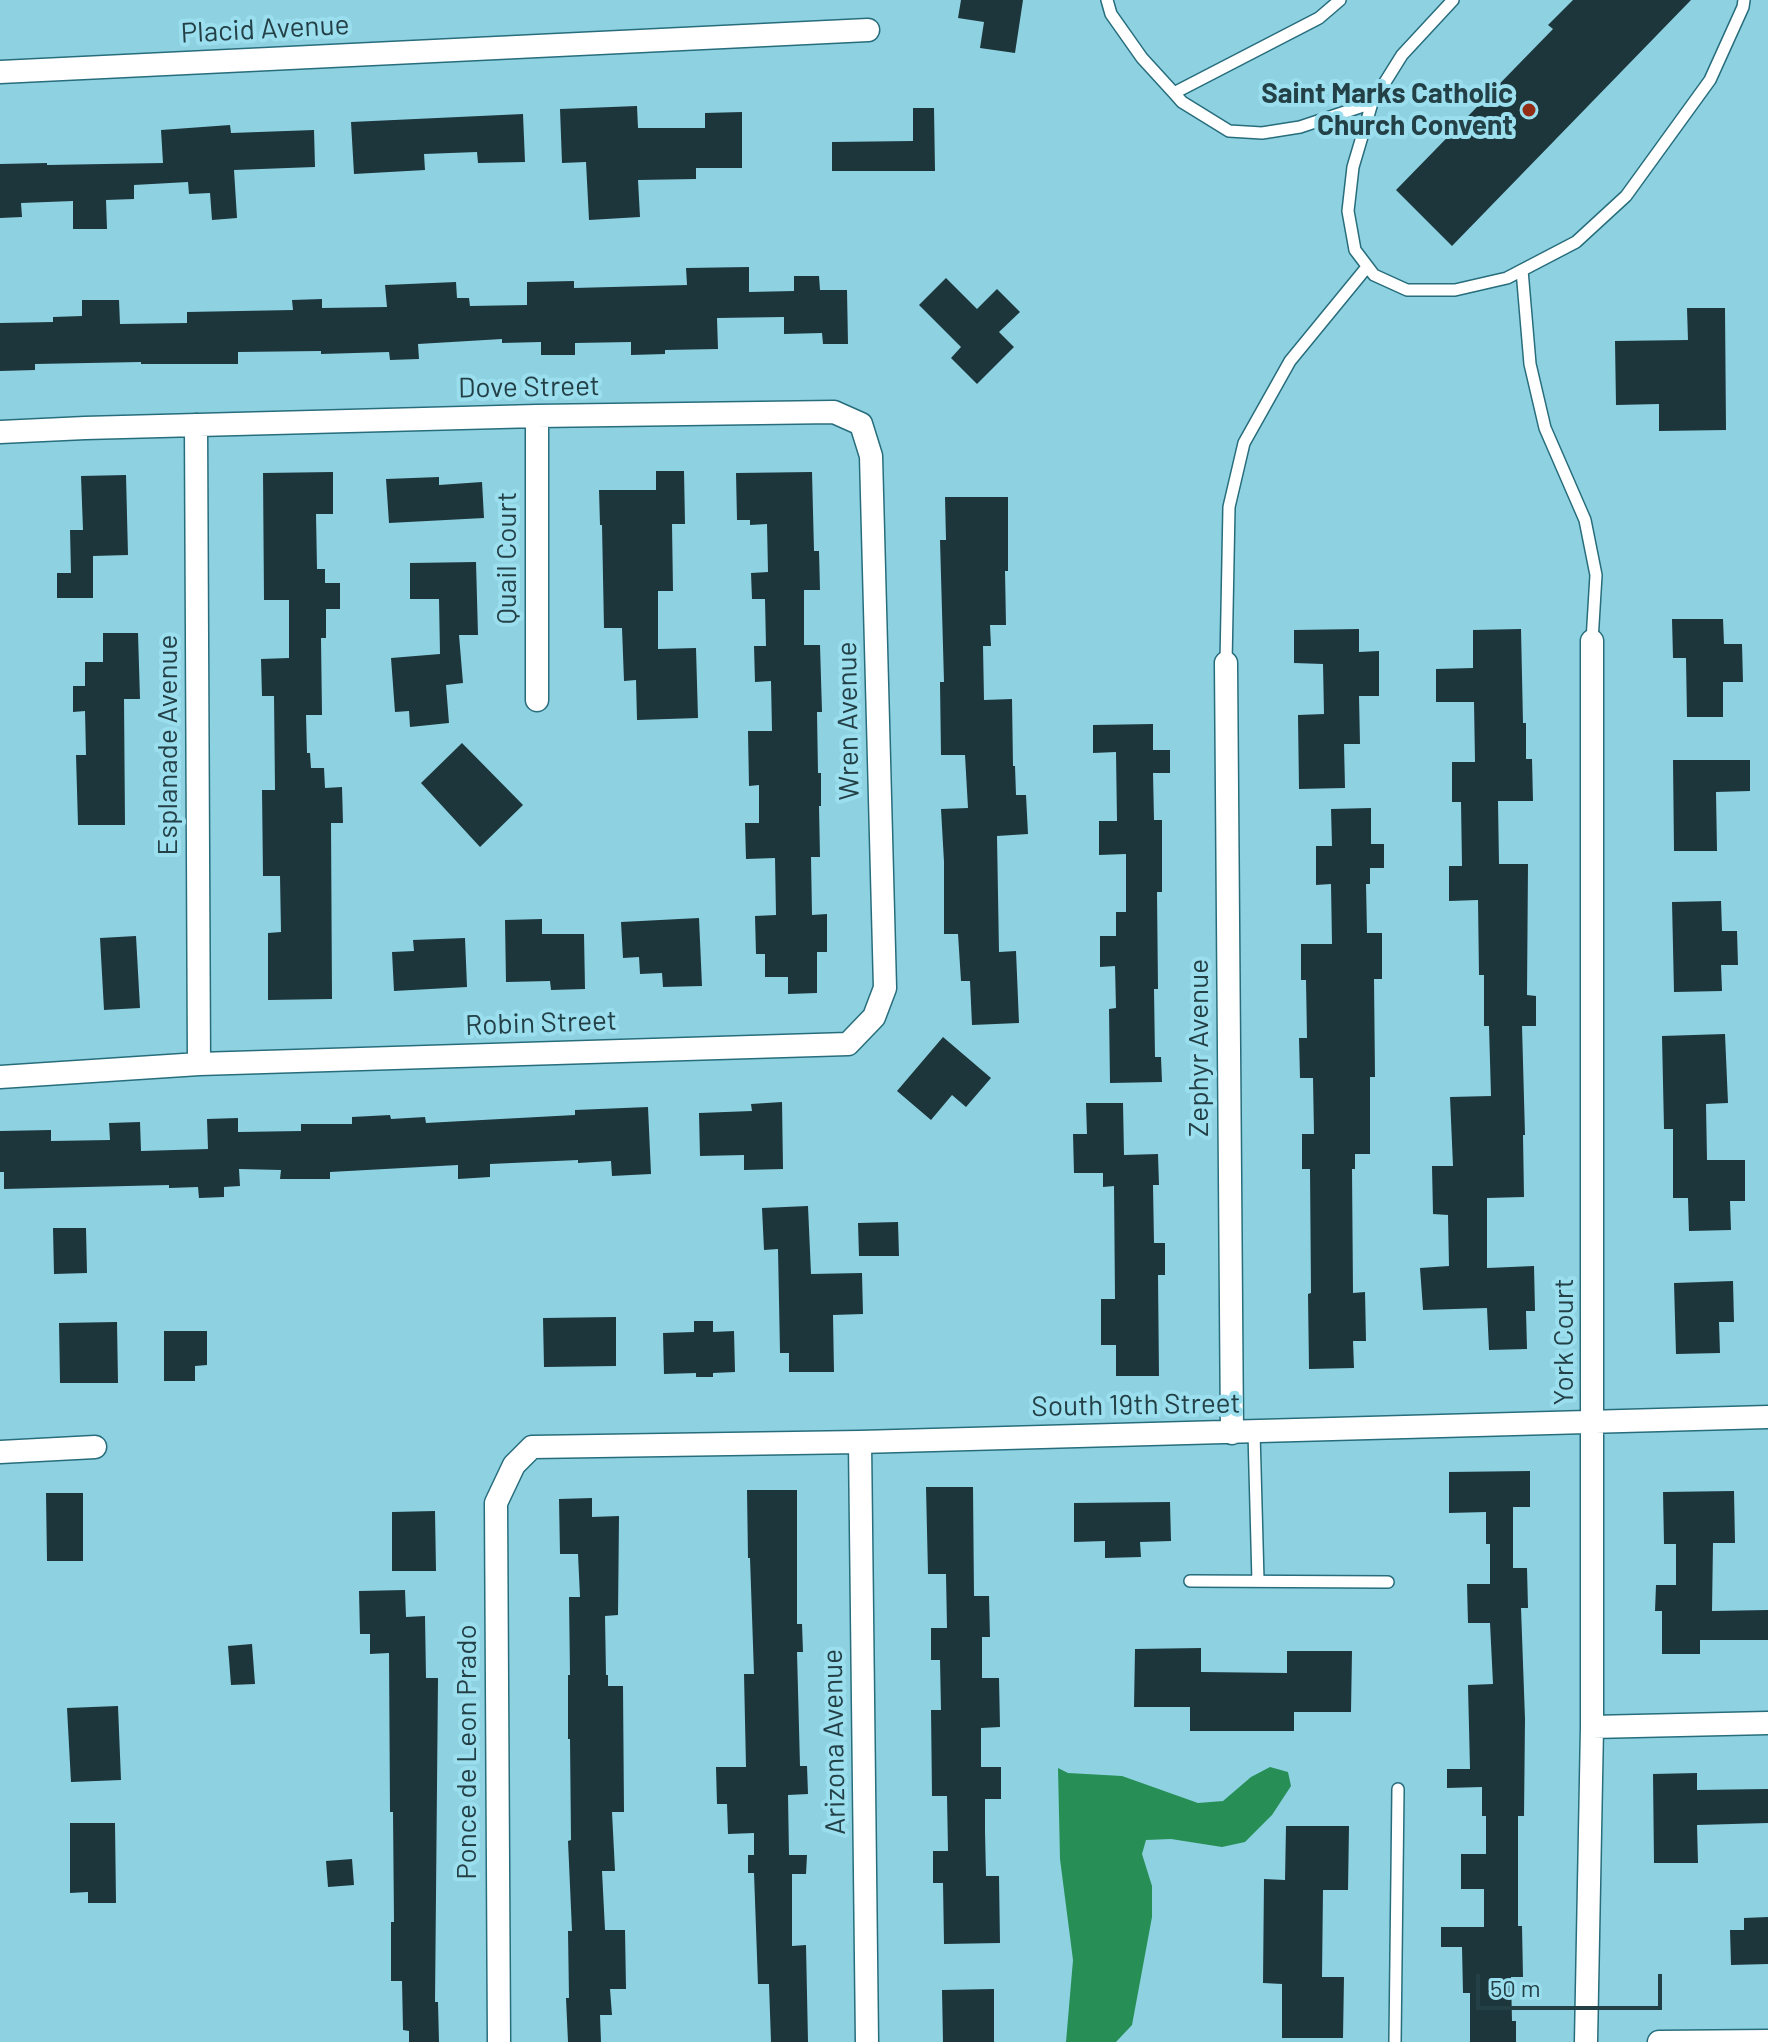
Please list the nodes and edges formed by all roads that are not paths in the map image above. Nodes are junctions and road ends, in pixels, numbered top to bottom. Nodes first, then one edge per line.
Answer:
1 (1107, 0) edge
2 (1340, 0) edge
3 (1453, 0) edge
4 (1744, 0) edge
5 (868, 30) dead end
6 (0, 72) edge
7 (1174, 93) junction
8 (1372, 103) junction
9 (1367, 267) junction
10 (1522, 270) junction
11 (537, 416) junction
12 (861, 424) joint
13 (196, 425) junction
14 (0, 432) edge
15 (1592, 641) joint
16 (1226, 663) joint
17 (537, 700) dead end
18 (874, 1017) joint
19 (199, 1064) junction
20 (0, 1077) edge
21 (1768, 1417) edge
22 (1594, 1421) junction
23 (1243, 1432) junction
24 (860, 1442) junction
25 (95, 1447) dead end
26 (0, 1452) edge
27 (514, 1465) joint
28 (1190, 1581) dead end
29 (1258, 1581) junction
30 (1388, 1582) dead end
31 (1768, 1723) edge
32 (1592, 1727) junction
33 (1398, 1789) dead end
34 (1768, 2041) edge
35 (499, 2042) edge
36 (867, 2042) edge
37 (1395, 2042) edge
38 (1586, 2042) edge
39 (1659, 2042) edge

1 - 7 lane
2 - 7 lane
3 - 8 lane
4 - 10 lane
5 - 6 street, Placid Avenue
7 - 8 lane
8 - 9 lane
9 - 10 lane
9 - 16 lane
10 - 15 lane
11 - 12 street, Dove Street
11 - 13 street, Dove Street
11 - 17 street, Quail Court
12 - 18 street, Wren Avenue
13 - 14 street, Dove Street
13 - 19 street, Esplanade Avenue
15 - 22 street, York Court
16 - 23 street, Zephyr Avenue
18 - 19 street, Robin Street
19 - 20 street, Robin Street
21 - 22 street, South 19th Street
22 - 23 street, South 19th Street
22 - 32 street, York Court
23 - 24 street, South 19th Street
23 - 29 lane
24 - 27 street, South 19th Street
24 - 36 street, Arizona Avenue
25 - 26 street
27 - 35 street, Ponce de Leon Prado
28 - 29 lane
29 - 30 lane
31 - 32 street
32 - 38 street, York Court
33 - 37 lane
34 - 39 street

